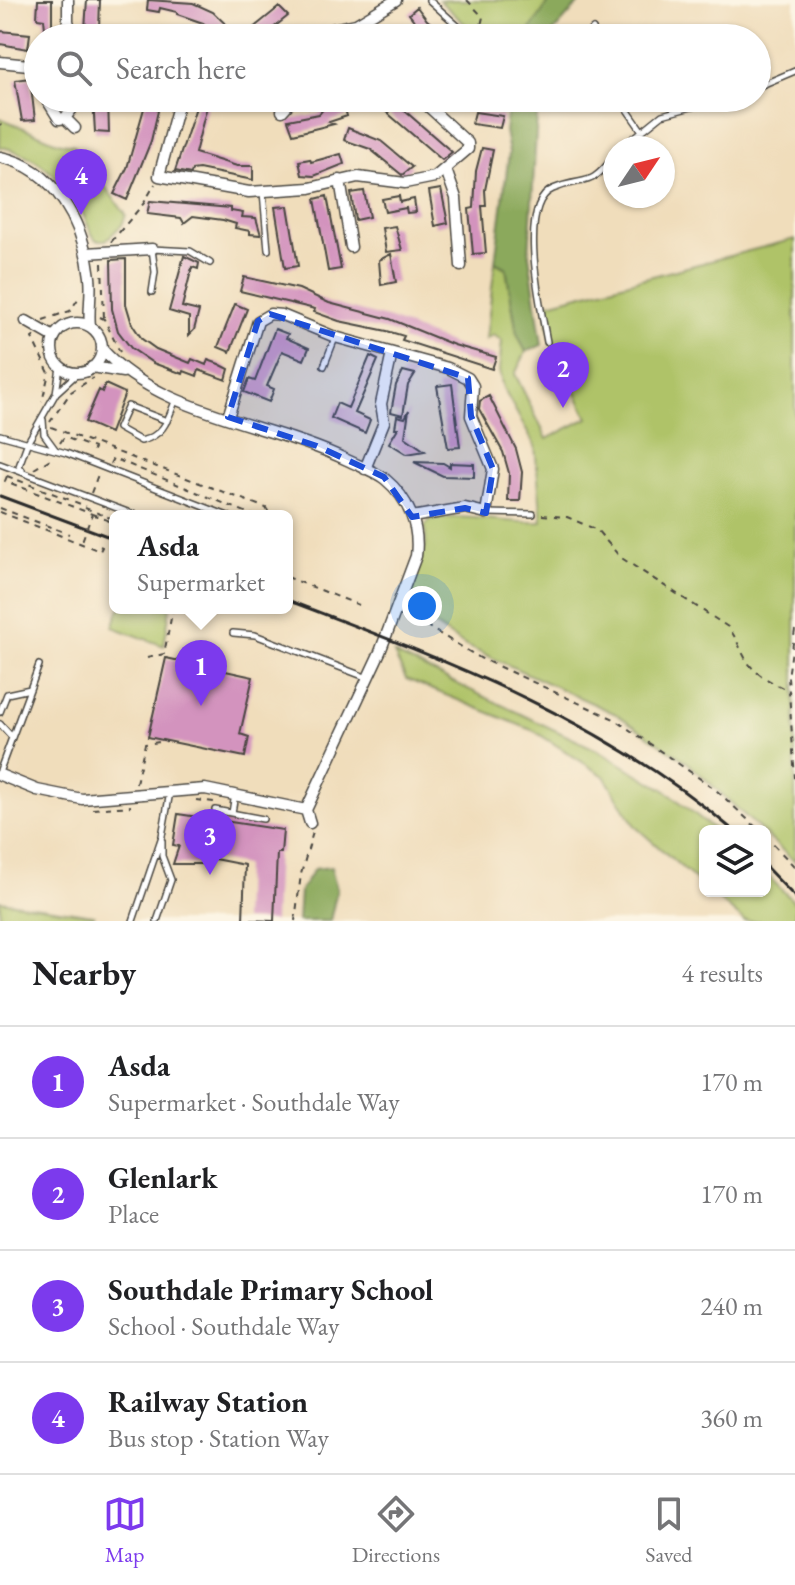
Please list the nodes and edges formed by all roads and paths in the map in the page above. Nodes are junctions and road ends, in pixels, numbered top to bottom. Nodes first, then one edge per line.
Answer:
1 (68, 0) edge
2 (396, 0) edge
3 (429, 0) edge
4 (467, 0) edge
5 (69, 24) edge
6 (356, 24) edge
7 (456, 24) edge
8 (481, 24) edge
9 (0, 62) edge
10 (24, 65) edge
11 (795, 71) edge
12 (771, 82) edge
13 (55, 112) edge
14 (176, 112) edge
15 (436, 112) edge
16 (629, 112) edge
17 (673, 112) edge
18 (75, 128) dead end
19 (642, 131) junction
20 (636, 136) edge
21 (0, 157) edge
22 (446, 170) junction
23 (603, 171) edge
24 (159, 176) junction
25 (340, 180) junction
26 (263, 192) junction
27 (351, 247) dead end
28 (152, 249) junction
29 (100, 250) junction
30 (268, 250) dead end
31 (86, 253) junction
32 (210, 263) dead end
33 (461, 266) dead end
34 (152, 292) dead end
35 (85, 297) junction
36 (81, 310) junction
37 (104, 319) junction
38 (26, 321) dead end
39 (71, 323) junction
40 (90, 326) junction
41 (41, 330) junction
42 (54, 337) junction
43 (335, 337) junction
44 (547, 342) dead end
45 (102, 349) junction
46 (392, 353) junction
47 (115, 365) junction
48 (324, 366) dead end
49 (60, 367) junction
50 (94, 372) junction
51 (78, 373) junction
52 (125, 373) junction
53 (56, 393) junction
54 (177, 398) junction
55 (42, 402) dead end
56 (228, 417) junction
57 (43, 419) junction
58 (167, 421) junction
59 (51, 425) junction
60 (49, 433) dead end
61 (0, 435) edge
62 (54, 439) dead end
63 (28, 442) junction
64 (59, 443) junction
65 (57, 451) junction
66 (91, 455) dead end
67 (0, 464) edge
68 (101, 467) junction
69 (365, 469) junction
70 (22, 471) junction
71 (30, 474) junction
72 (25, 483) junction
73 (89, 498) junction
74 (0, 510) edge
75 (122, 510) edge
76 (212, 510) edge
77 (240, 510) edge
78 (267, 510) edge
79 (486, 513) junction
80 (92, 514) junction
81 (533, 514) joint
82 (109, 517) edge
83 (412, 517) junction
84 (109, 521) edge
85 (69, 534) dead end
86 (81, 544) junction
87 (96, 545) dead end
88 (293, 579) edge
89 (359, 605) dead end
90 (396, 608) junction
91 (172, 614) edge
92 (795, 630) edge
93 (233, 633) dead end
94 (147, 658) dead end
95 (39, 665) dead end
96 (368, 678) junction
97 (30, 689) junction
98 (790, 692) junction
99 (0, 712) edge
100 (0, 724) edge
101 (12, 737) junction
102 (167, 741) dead end
103 (0, 773) edge
104 (795, 779) edge
105 (170, 794) junction
106 (234, 799) junction
107 (138, 800) junction
108 (91, 809) dead end
109 (215, 810) dead end
110 (306, 810) junction
111 (232, 813) junction
112 (263, 819) dead end
113 (310, 823) joint
114 (754, 825) edge
115 (162, 836) junction
116 (771, 842) edge
117 (795, 867) edge
118 (133, 921) edge
119 (157, 921) edge
120 (295, 921) edge

1 - 5 street
2 - 6 street
3 - 7 lane
4 - 8 path
9 - 10 street
11 - 12 lane
13 - 18 street
14 - 24 street
15 - 22 street
16 - 19 lane
17 - 19 lane
19 - 20 lane
21 - 31 street
22 - 25 street
22 - 33 street
23 - 44 lane
24 - 26 street
24 - 29 path
25 - 26 street
25 - 27 street
26 - 30 lane
28 - 29 street
28 - 32 lane
28 - 34 lane
29 - 31 street
29 - 37 path
31 - 35 street
35 - 36 street
35 - 36 path
36 - 37 path
36 - 39 street
36 - 40 street
36 - 41 path
37 - 47 path
38 - 41 street
39 - 40 street
39 - 42 street
40 - 45 street
41 - 42 street
41 - 55 path
42 - 49 street
43 - 46 street
43 - 48 lane
43 - 56 street
45 - 47 street
45 - 50 street
46 - 69 street
46 - 79 street
47 - 52 street
49 - 51 street
49 - 53 lane
50 - 51 street
50 - 52 street
50 - 59 path
51 - 53 lane
52 - 54 street
53 - 57 lane
54 - 56 street
54 - 58 lane
56 - 69 street
57 - 59 path
57 - 63 lane
57 - 65 lane
58 - 58 lane
59 - 60 path
59 - 78 path
61 - 63 lane
62 - 64 path
63 - 65 lane
63 - 70 lane
64 - 65 path
64 - 66 path
65 - 68 lane
65 - 71 path
67 - 70 lane
68 - 73 path
68 - 76 lane
68 - 77 path
69 - 83 street
70 - 71 lane
71 - 72 path
71 - 73 lane
72 - 80 path, bridge
72 - 82 path
73 - 75 lane
74 - 85 path
74 - 86 path
79 - 81 lane
79 - 83 street
80 - 84 path
80 - 86 path, bridge
81 - 98 path
83 - 90 street
86 - 87 path
88 - 89 path
90 - 96 street
90 - 114 path
91 - 94 path
92 - 98 path
93 - 96 lane
95 - 97 lane
96 - 110 street
97 - 99 lane
97 - 101 lane
98 - 104 path
100 - 101 lane
101 - 103 lane
102 - 107 path
103 - 107 street
105 - 106 path
105 - 106 street
105 - 107 street
105 - 115 lane
106 - 110 street
106 - 111 lane
107 - 108 path
109 - 111 lane
110 - 113 street
111 - 112 lane
113 - 120 path
115 - 118 lane
115 - 119 lane
116 - 117 path

